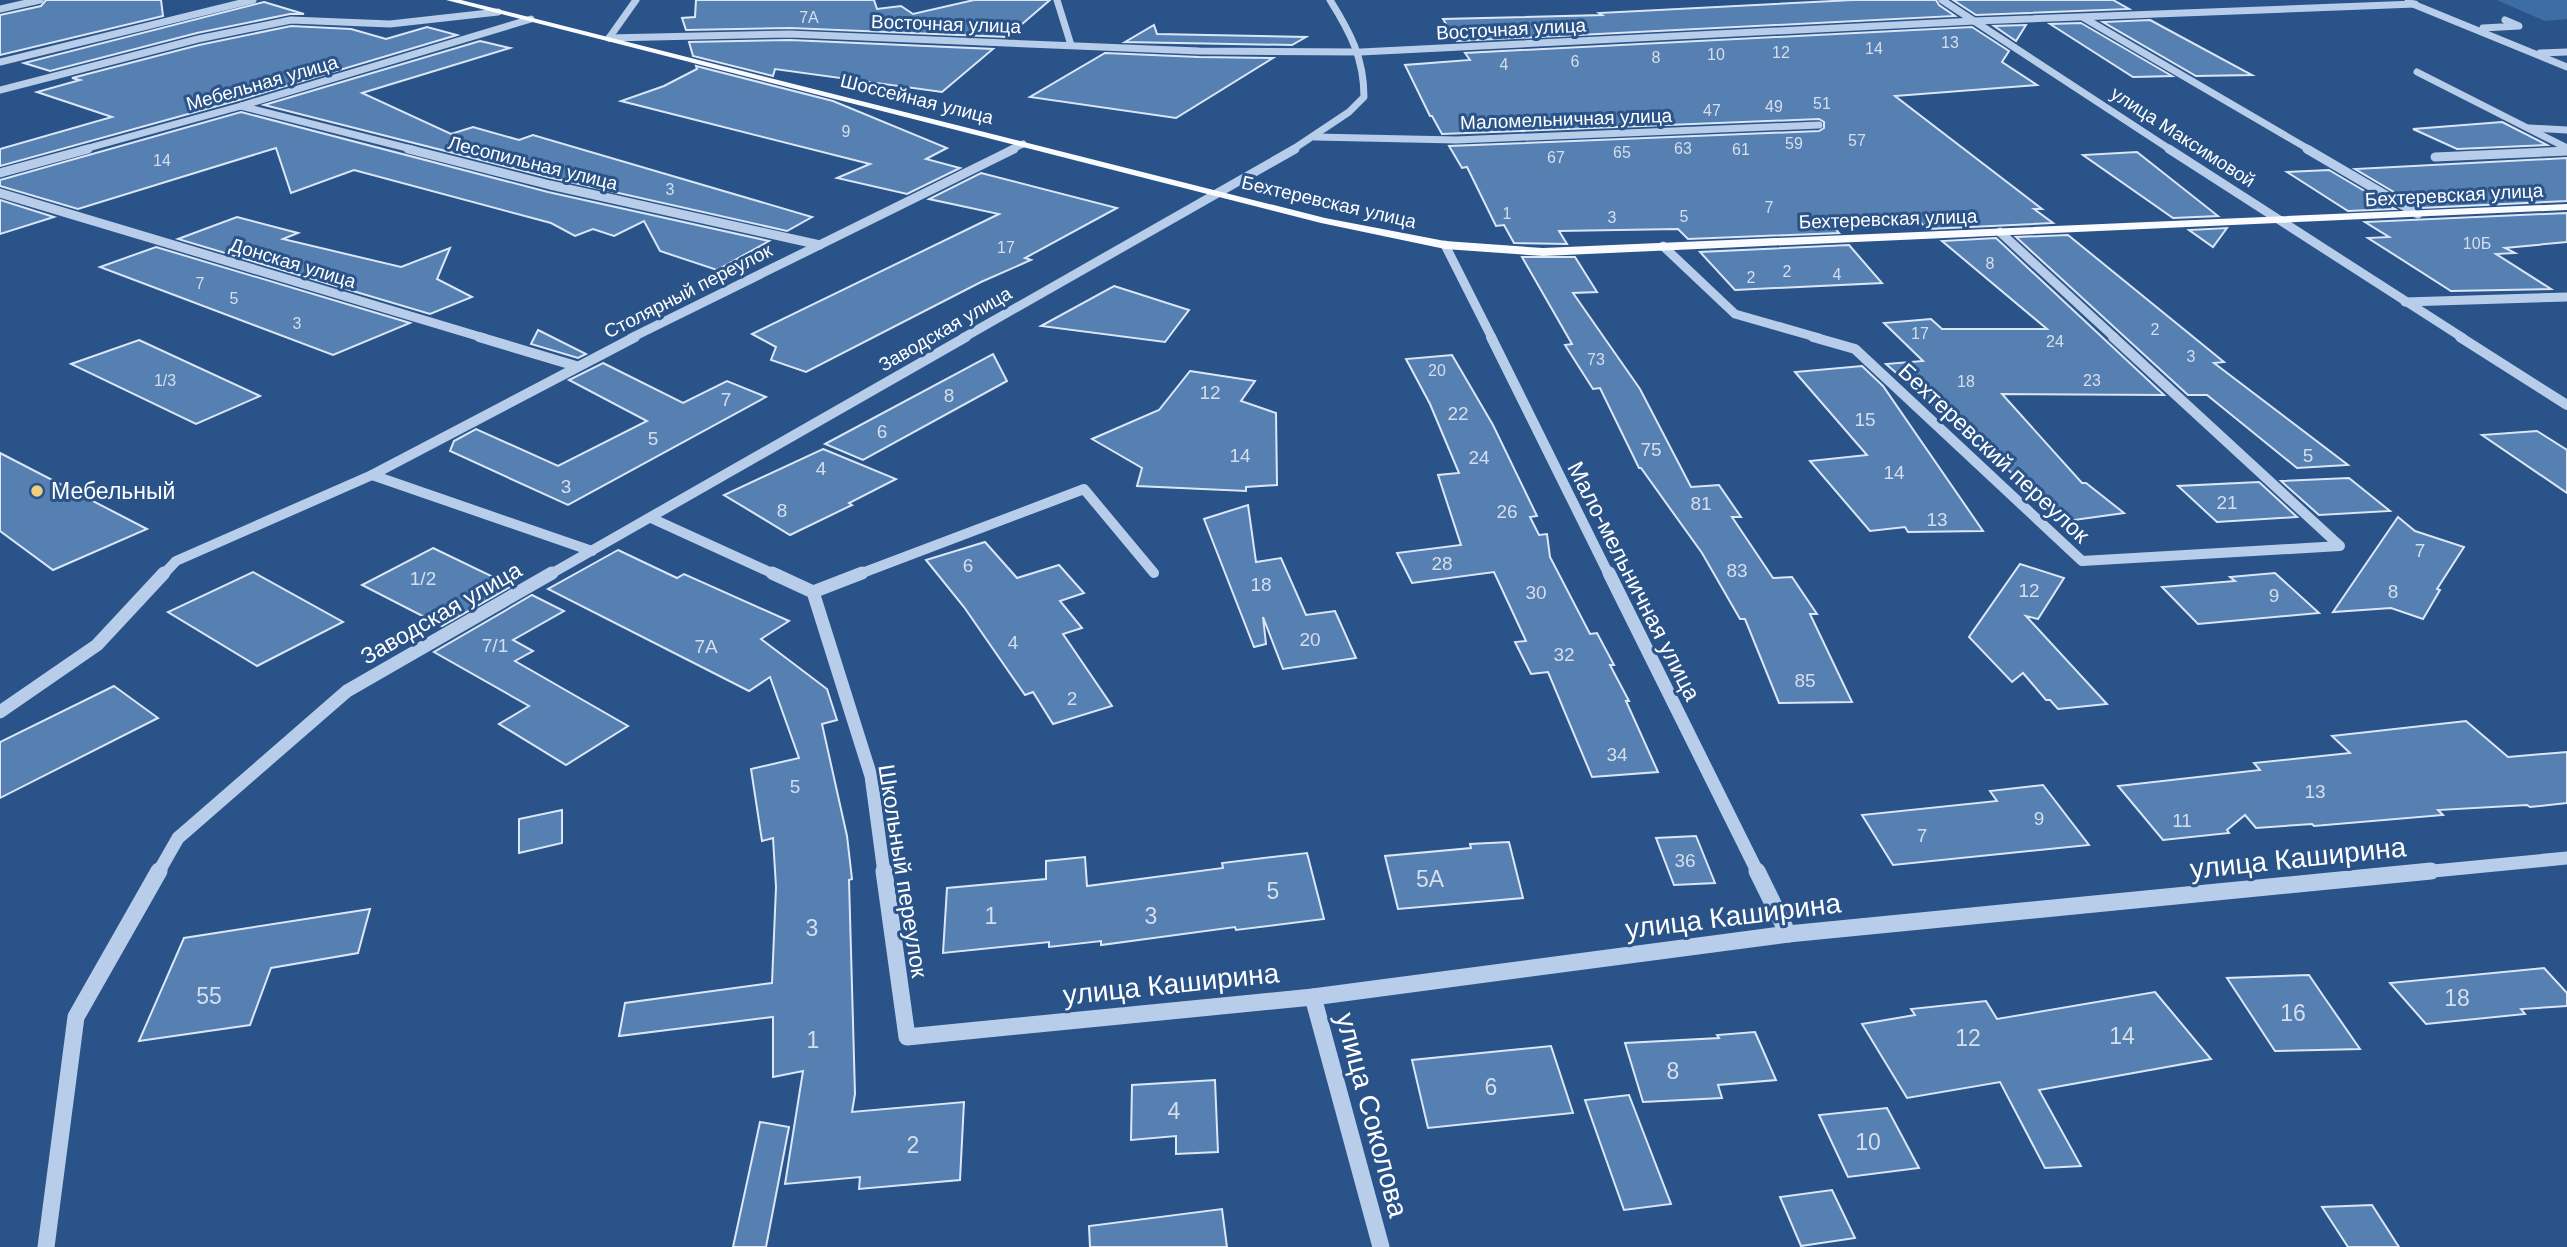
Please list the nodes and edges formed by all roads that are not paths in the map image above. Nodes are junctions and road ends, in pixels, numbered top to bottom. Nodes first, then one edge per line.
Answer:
1 (40, 0) edge
2 (253, 0) edge
3 (450, 0) edge
4 (636, 0) edge
5 (1057, 0) edge
6 (1330, 0) edge
7 (1942, 0) edge
8 (2405, 0) edge
9 (2415, 4) junction
10 (0, 9) edge
11 (498, 12) junction
12 (2082, 17) junction
13 (531, 19) junction
14 (2505, 20) dead end
15 (1975, 21) junction
16 (2476, 29) junction
17 (609, 38) junction
18 (1071, 45) junction
19 (1361, 52) junction
20 (2567, 52) edge
21 (2539, 53) junction
22 (0, 62) edge
23 (2567, 67) edge
24 (2417, 72) dead end
25 (0, 90) edge
26 (241, 106) junction
27 (1819, 125) dead end
28 (2528, 128) junction
29 (2567, 130) edge
30 (1314, 137) junction
31 (1023, 144) junction
32 (2567, 150) edge
33 (2435, 157) dead end
34 (0, 173) edge
35 (0, 193) edge
36 (1216, 194) junction
37 (2567, 207) edge
38 (2418, 214) junction
39 (2279, 221) junction
40 (2000, 232) junction
41 (820, 245) junction
42 (1445, 246) junction
43 (1663, 246) junction
44 (2567, 297) edge
45 (2405, 302) junction
46 (576, 366) junction
47 (2567, 405) edge
48 (372, 475) junction
49 (651, 517) junction
50 (592, 551) junction
51 (1154, 573) dead end
52 (813, 592) junction
53 (0, 712) edge
54 (2567, 858) edge
55 (1788, 934) junction
56 (1313, 997) junction
57 (907, 1037) joint
58 (46, 1247) edge
59 (1381, 1247) edge

1 - 10 street
2 - 22 street
3 - 11 main road, Шоссейная улица
4 - 17 street
5 - 18 street
6 - 19 street
7 - 15 street, улица Максимовой
8 - 9 street
9 - 12 street, Восточная улица
9 - 16 street
11 - 13 main road, Шоссейная улица
11 - 25 street, Мебельная улица
12 - 15 street, Восточная улица
12 - 38 street
13 - 17 main road, Шоссейная улица
13 - 26 street, Мебельная улица
14 - 16 street
15 - 19 street, Восточная улица
15 - 39 street, улица Максимовой
16 - 21 street
17 - 18 street, Восточная улица
17 - 31 main road, Шоссейная улица
18 - 19 street, Восточная улица
19 - 30 street
20 - 21 street
21 - 23 street
24 - 28 street
26 - 34 street, Мебельная улица
26 - 41 street, Лесопильная улица
27 - 30 street, Маломельничная улица
28 - 29 street
28 - 32 street
30 - 36 street, Заводская улица
31 - 36 main road, Шоссейная улица
31 - 41 street, Столярный переулок
32 - 33 street
35 - 46 street, Донская улица
36 - 42 main road, Бехтеревская улица
36 - 49 street, Заводская улица
37 - 38 main road, Бехтеревская улица
38 - 39 main road, Бехтеревская улица
39 - 40 main road, Бехтеревская улица
39 - 45 street, улица Максимовой
40 - 43 main road, Бехтеревская улица
40 - 43 street, Бехтеревский переулок
41 - 46 street, Столярный переулок
42 - 43 main road, Бехтеревская улица
42 - 55 street, Мало-мельничная улица
44 - 45 street
45 - 47 street, улица Максимовой
46 - 48 street, Столярный переулок
48 - 50 street, Заводская улица
48 - 53 street
49 - 50 street, Заводская улица
49 - 52 street
50 - 58 street, Заводская улица
51 - 52 street
52 - 57 street, Школьный переулок
54 - 55 street, улица Каширина
55 - 56 street, улица Каширина
56 - 57 street, улица Каширина
56 - 59 street, улица Соколова

